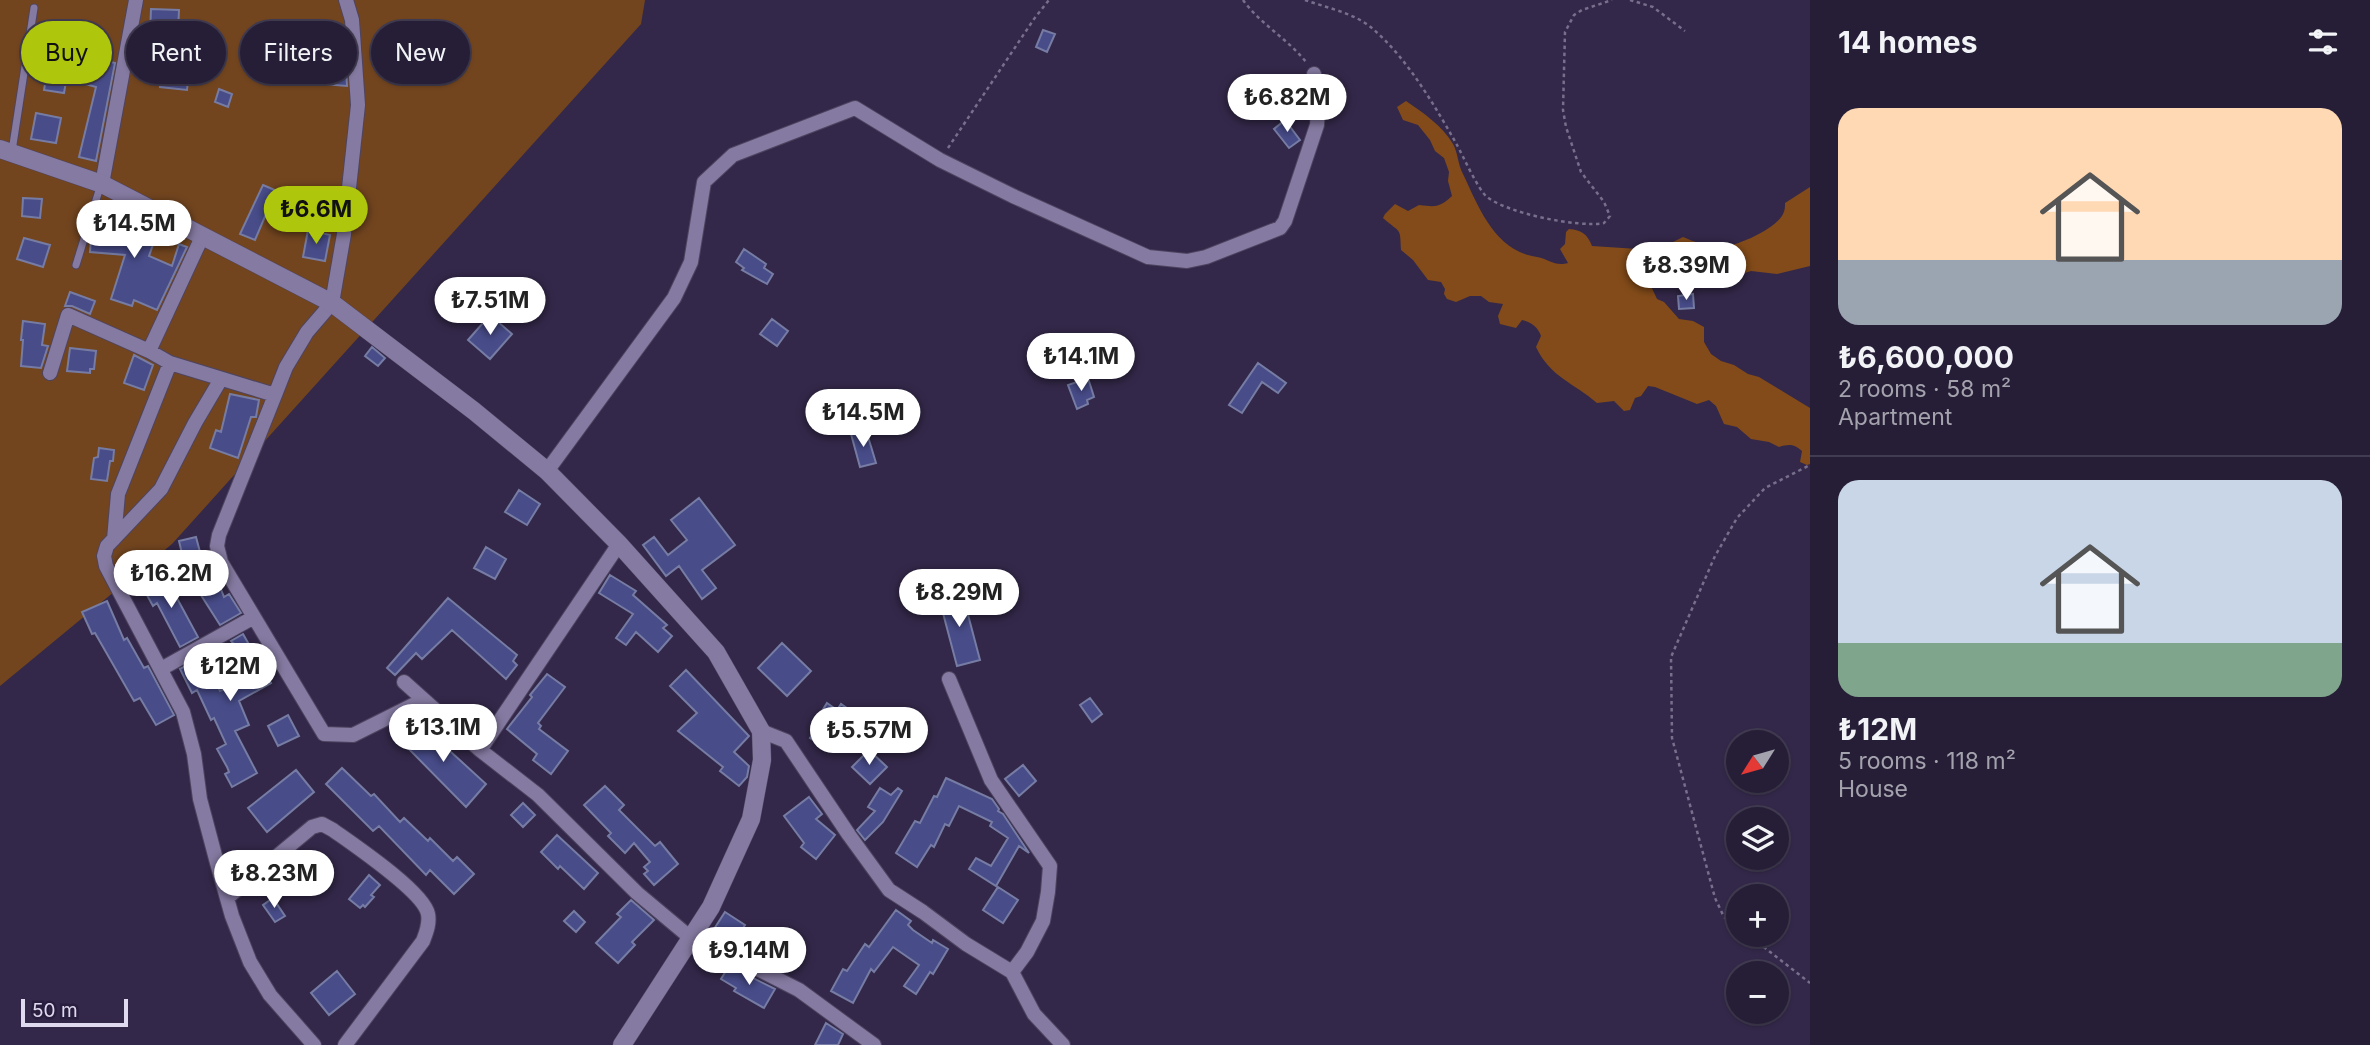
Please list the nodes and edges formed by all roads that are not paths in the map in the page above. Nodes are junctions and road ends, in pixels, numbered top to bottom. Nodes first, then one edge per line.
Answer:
1 (136, 0) edge
2 (346, 0) edge
3 (34, 8) dead end
4 (1314, 74) road end
5 (6, 150) edge
6 (102, 184) junction
7 (202, 237) junction
8 (76, 265) dead end
9 (332, 303) junction
10 (149, 351) junction
11 (170, 363) junction
12 (50, 373) dead end
13 (221, 379) junction
14 (275, 395) junction
15 (547, 471) junction
16 (114, 539) junction
17 (619, 544) junction
18 (254, 617) junction
19 (161, 669) junction
20 (949, 678) dead end
21 (404, 682) dead end
22 (423, 700) junction
23 (761, 731) junction
24 (480, 750) junction
25 (227, 898) junction
26 (692, 939) junction
27 (1012, 972) junction
28 (314, 1045) edge
29 (345, 1045) edge
30 (622, 1045) edge
31 (874, 1045) edge
32 (1063, 1045) edge

1 - 6 street
2 - 9 street
3 - 5 lane
4 - 15 street
5 - 6 street
6 - 7 street
6 - 8 lane
7 - 9 street
7 - 10 street
9 - 14 street
9 - 15 street
10 - 11 street
10 - 12 street
11 - 13 street
11 - 16 street
13 - 14 street
13 - 16 street
14 - 18 street
15 - 17 street
16 - 19 street
17 - 23 street
17 - 24 street
18 - 19 street
18 - 22 street
19 - 25 street
20 - 27 street
21 - 22 street
22 - 24 street
23 - 26 street
23 - 27 street
24 - 26 street
25 - 28 street
25 - 29 street
26 - 30 street
26 - 31 street
27 - 32 street

